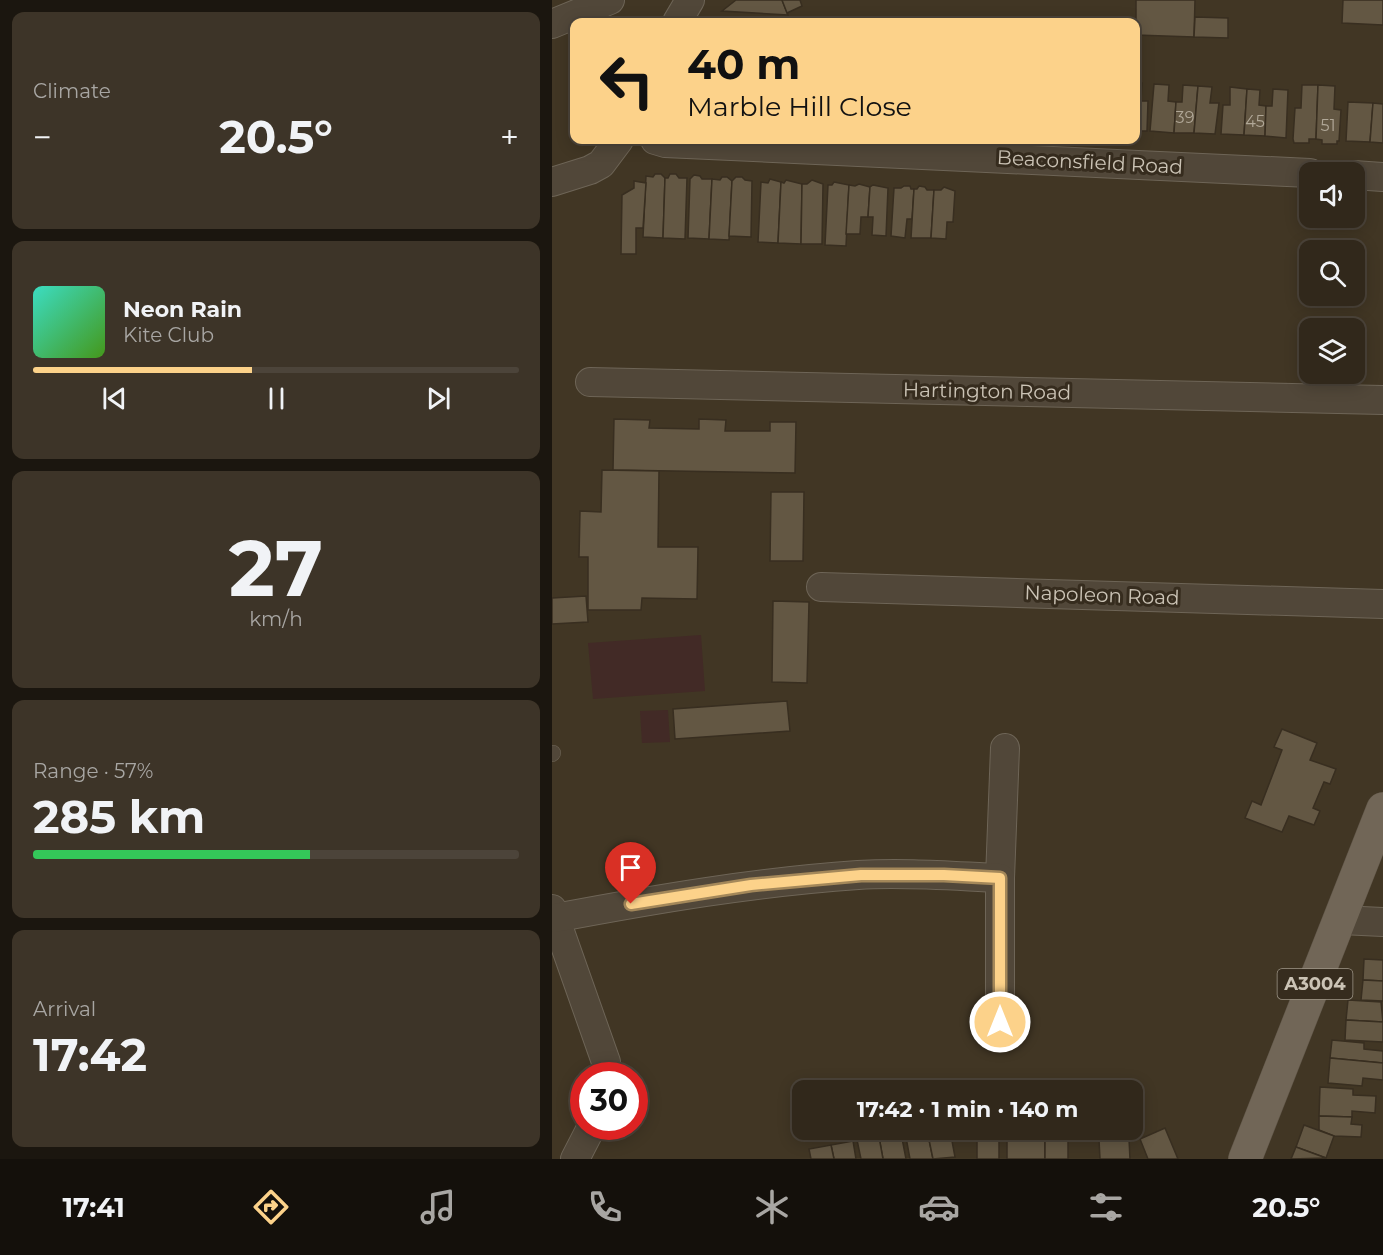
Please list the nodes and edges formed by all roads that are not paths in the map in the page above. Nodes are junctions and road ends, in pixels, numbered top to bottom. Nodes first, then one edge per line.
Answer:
1 (610, 0) edge
2 (690, 0) edge
3 (679, 18) edge
4 (552, 24) edge
5 (616, 144) edge
6 (686, 144) edge
7 (1299, 172) edge
8 (1365, 176) edge
9 (1383, 177) edge
10 (552, 182) edge
11 (590, 382) dead end
12 (1383, 400) edge
13 (821, 587) dead end
14 (1383, 603) edge
15 (1005, 748) dead end
16 (1383, 809) edge
17 (1000, 878) junction
18 (554, 913) edge
19 (1341, 920) junction
20 (1383, 922) edge
21 (1000, 1022) dead end
22 (606, 1062) edge
23 (585, 1140) edge
24 (575, 1159) edge
25 (1245, 1159) edge

1 - 4 street
2 - 3 street
5 - 10 street
6 - 7 street, Beaconsfield Road
8 - 9 street
11 - 12 street, Hartington Road
13 - 14 street, Napoleon Road
15 - 17 street
16 - 19 main road, A3004
17 - 18 street
17 - 21 street
18 - 22 street
19 - 20 street
19 - 25 main road, A3004
23 - 24 street

